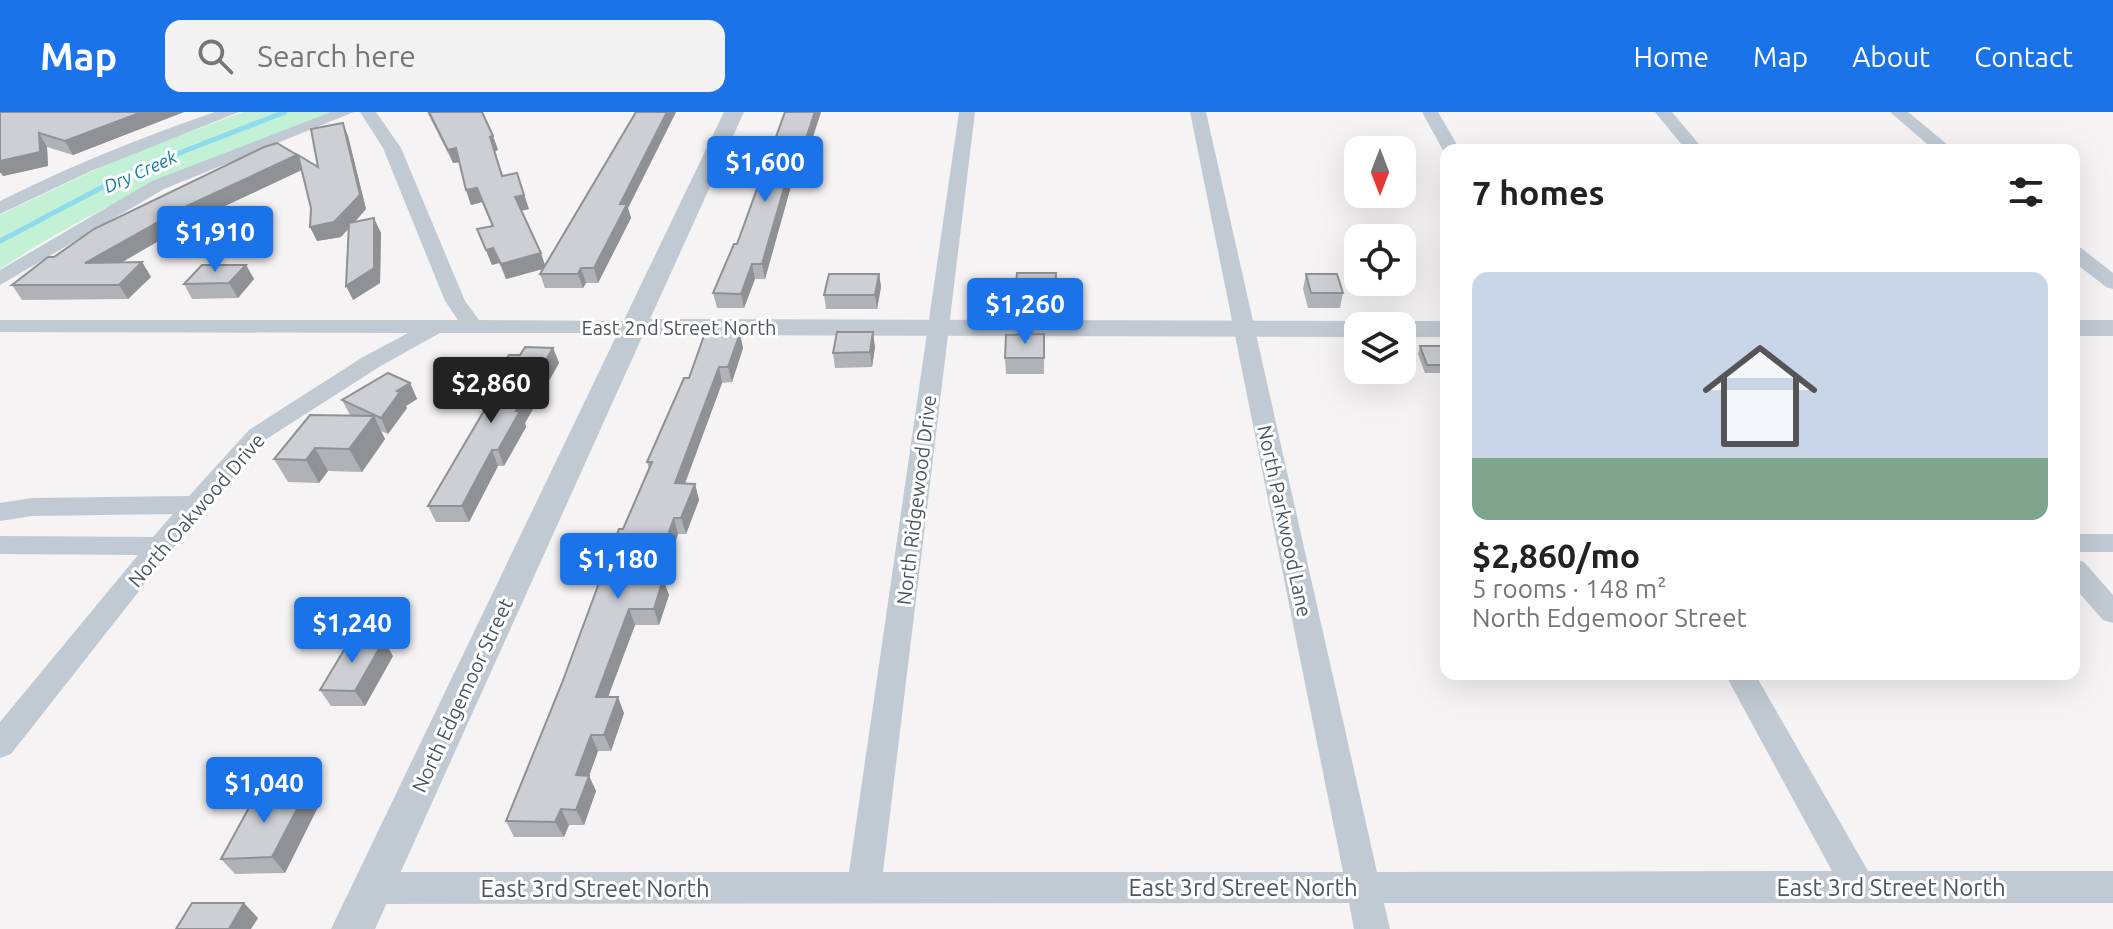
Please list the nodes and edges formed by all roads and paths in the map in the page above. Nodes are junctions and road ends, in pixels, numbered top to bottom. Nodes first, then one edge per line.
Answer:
1 (231, 112) edge
2 (346, 112) edge
3 (368, 112) edge
4 (734, 112) edge
5 (967, 112) edge
6 (1198, 112) edge
7 (1430, 112) edge
8 (1663, 112) edge
9 (1898, 112) edge
10 (1448, 144) edge
11 (1690, 144) edge
12 (1938, 144) edge
13 (5, 203) edge
14 (2080, 257) edge
15 (0, 279) edge
16 (2113, 283) edge
17 (0, 326) edge
18 (436, 326) junction
19 (472, 326) junction
20 (633, 327) junction
21 (938, 328) junction
22 (2080, 328) edge
23 (2113, 328) edge
24 (1244, 329) junction
25 (1344, 329) edge
26 (1416, 329) edge
27 (1440, 329) edge
28 (196, 505) junction
29 (0, 512) edge
30 (2080, 543) edge
31 (2113, 543) edge
32 (0, 545) edge
33 (160, 546) junction
34 (2080, 576) edge
35 (2113, 613) edge
36 (1743, 680) edge
37 (0, 745) edge
38 (1858, 886) junction
39 (864, 887) junction
40 (1363, 887) junction
41 (2113, 887) edge
42 (373, 888) junction
43 (353, 929) edge
44 (1372, 929) edge

1 - 13 street
2 - 15 street
3 - 19 street
4 - 20 street, North Edgemoor Street
5 - 21 street, North Ridgewood Drive
6 - 24 street, North Parkwood Lane
7 - 10 street
8 - 11 street
9 - 12 street
14 - 16 street
17 - 18 street, East 2nd Street North
18 - 19 street, East 2nd Street North
18 - 28 street, North Oakwood Drive
19 - 20 street, East 2nd Street North
20 - 21 street, East 2nd Street North
20 - 42 street, North Edgemoor Street
21 - 24 street, East 2nd Street North
21 - 39 street, North Ridgewood Drive
22 - 23 street
24 - 25 street, East 2nd Street North
24 - 40 street, North Parkwood Lane
26 - 27 street
28 - 29 street
28 - 33 street, North Oakwood Drive
30 - 31 street
32 - 33 street
33 - 37 street, North Oakwood Drive
34 - 35 street
36 - 38 street
38 - 40 street, East 3rd Street North
38 - 41 street, East 3rd Street North
39 - 40 street, East 3rd Street North
39 - 42 street, East 3rd Street North
40 - 44 street, North Parkwood Lane
42 - 43 street, North Edgemoor Street

